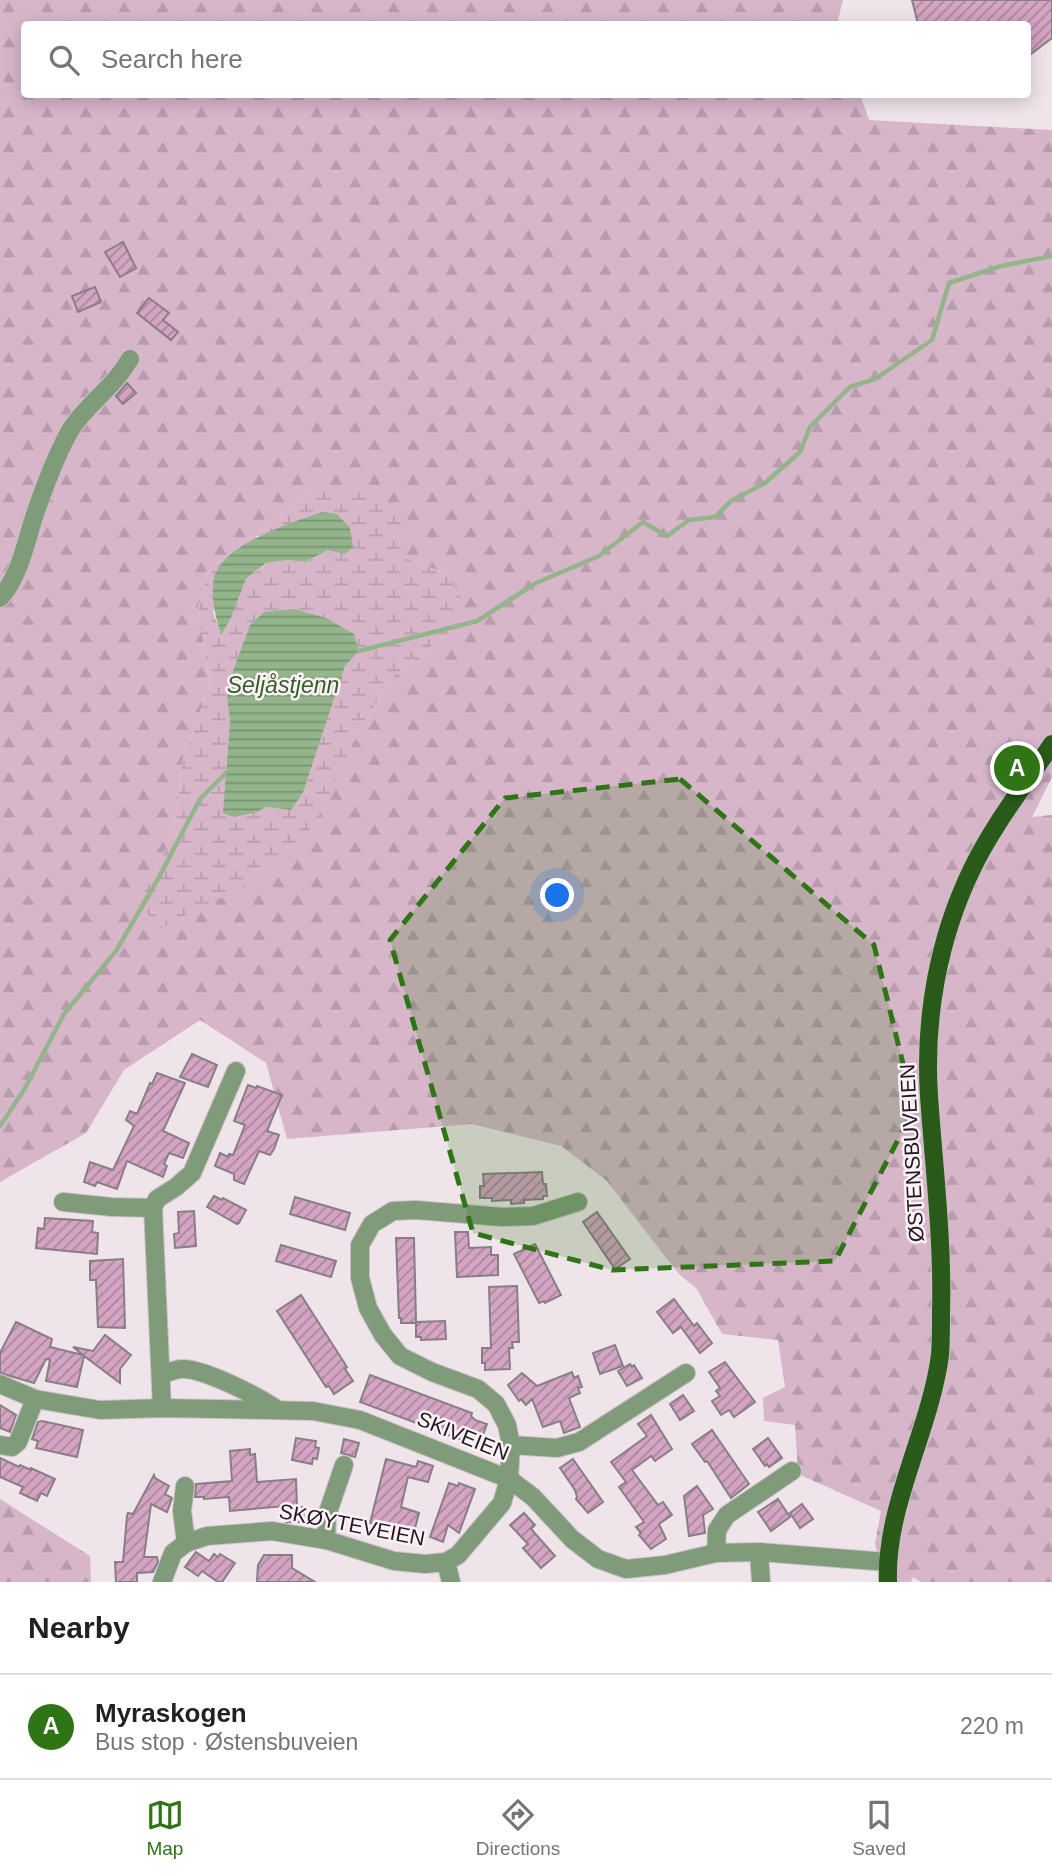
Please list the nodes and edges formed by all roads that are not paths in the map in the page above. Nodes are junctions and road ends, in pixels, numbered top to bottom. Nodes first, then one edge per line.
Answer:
1 (130, 359) dead end
2 (0, 598) edge
3 (1052, 744) edge
4 (236, 1071) dead end
5 (64, 1202) dead end
6 (578, 1202) dead end
7 (153, 1208) junction
8 (686, 1373) dead end
9 (160, 1375) junction
10 (0, 1384) edge
11 (35, 1399) junction
12 (162, 1408) junction
13 (278, 1410) junction
14 (0, 1445) edge
15 (511, 1445) junction
16 (344, 1465) dead end
17 (792, 1471) dead end
18 (509, 1479) junction
19 (185, 1486) dead end
20 (326, 1540) junction
21 (186, 1542) junction
22 (758, 1552) junction
23 (716, 1553) junction
24 (446, 1562) junction
25 (887, 1562) junction
26 (162, 1582) edge
27 (451, 1582) edge
28 (761, 1582) edge
29 (888, 1582) edge

1 - 2 street
3 - 25 main road, ØSTENSBUVEIEN
4 - 7 street
5 - 7 street
6 - 15 street
7 - 9 street
8 - 15 street
9 - 12 street
9 - 13 street
10 - 11 street, SKIVEIEN
11 - 12 street, SKIVEIEN
11 - 14 street
12 - 13 street, SKIVEIEN
13 - 18 street, SKIVEIEN
15 - 18 street, SKØYTEVEIEN
16 - 20 street
17 - 23 street
18 - 23 street, SKIVEIEN
18 - 24 street, SKØYTEVEIEN
19 - 21 street
20 - 21 street, SKØYTEVEIEN
20 - 24 street, SKØYTEVEIEN
21 - 26 street
22 - 23 street, SKIVEIEN
22 - 25 street, SKIVEIEN
22 - 28 street
24 - 27 street
25 - 29 main road, ØSTENSBUVEIEN

